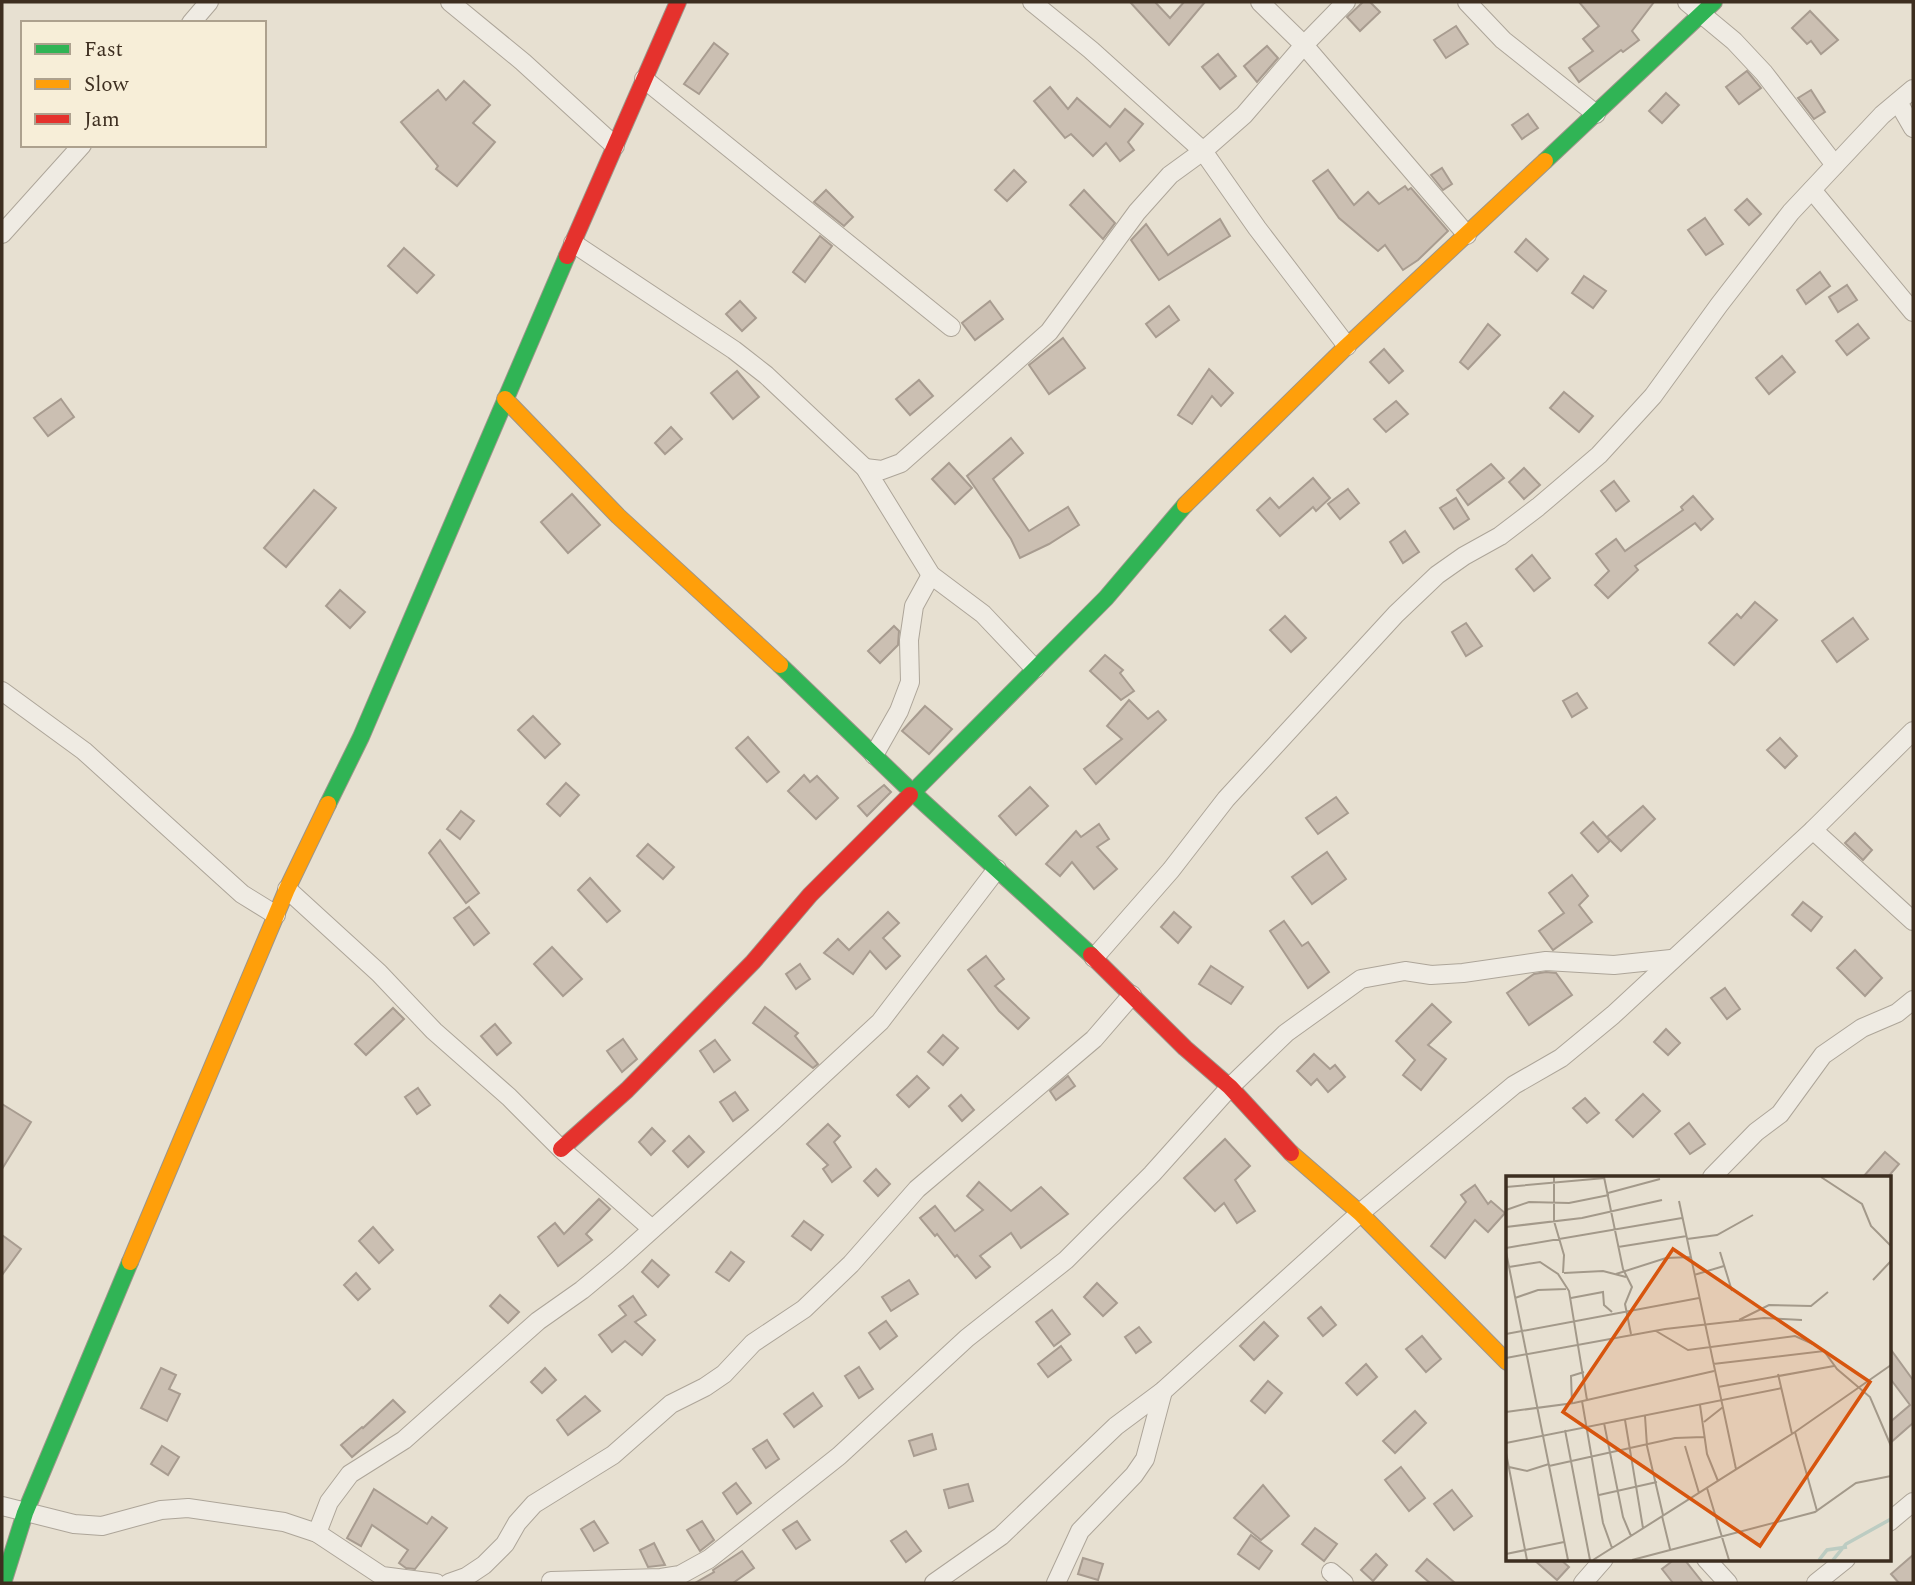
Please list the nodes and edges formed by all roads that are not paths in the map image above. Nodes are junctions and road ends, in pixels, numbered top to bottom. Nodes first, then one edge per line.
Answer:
1 (209, 2) edge
2 (450, 2) edge
3 (678, 2) edge
4 (1032, 2) edge
5 (1260, 2) edge
6 (1346, 2) edge
7 (1467, 2) edge
8 (1687, 2) edge
9 (1714, 2) edge
10 (1701, 15) junction
11 (193, 21) edge
12 (1304, 45) junction
13 (644, 79) junction
14 (1913, 89) edge
15 (1898, 102) junction
16 (1597, 114) junction
17 (1913, 128) edge
18 (615, 146) junction
19 (80, 147) edge
20 (1203, 151) junction
21 (1835, 165) junction
22 (1812, 190) junction
23 (2, 234) edge
24 (1467, 235) junction
25 (573, 243) junction
26 (1913, 312) edge
27 (951, 327) dead end
28 (1347, 346) junction
29 (505, 399) junction
30 (865, 468) junction
31 (931, 575) junction
32 (1035, 669) junction
33 (2, 691) edge
34 (1913, 731) edge
35 (874, 755) junction
36 (911, 791) junction
37 (1813, 830) junction
38 (997, 869) junction
39 (286, 889) junction
40 (276, 915) junction
41 (1913, 921) edge
42 (1094, 958) junction
43 (1671, 959) junction
44 (1132, 995) junction
45 (1913, 1000) edge
46 (1230, 1087) junction
47 (561, 1149) junction
48 (1714, 1176) edge
49 (1360, 1213) junction
50 (652, 1229) junction
51 (1506, 1361) edge
52 (1163, 1391) junction
53 (1913, 1502) edge
54 (2, 1506) edge
55 (24, 1513) junction
56 (1890, 1521) edge
57 (317, 1533) junction
58 (1603, 1560) edge
59 (1707, 1560) edge
60 (1845, 1560) edge
61 (551, 1581) dead end
62 (3, 1583) edge
63 (436, 1583) edge
64 (449, 1583) edge
65 (934, 1583) edge
66 (1056, 1583) edge
67 (1583, 1583) edge
68 (1728, 1583) edge
69 (1816, 1583) edge

1 - 11 street
2 - 18 street
3 - 13 street
4 - 20 street
5 - 12 street
6 - 12 street
7 - 16 street
8 - 10 street
9 - 10 street
10 - 16 street
10 - 21 street
12 - 20 street
12 - 24 street
13 - 18 street
13 - 27 street
14 - 15 street
15 - 17 street
15 - 21 street
16 - 24 street
18 - 25 street
19 - 23 street
20 - 28 street
20 - 30 street
21 - 22 street
22 - 26 street
22 - 42 street
24 - 28 street
25 - 29 street
25 - 30 street
28 - 32 street
29 - 35 street
29 - 39 street
30 - 31 street
31 - 32 street
31 - 35 street
32 - 36 street
33 - 40 street
34 - 37 street
35 - 36 street
36 - 38 street
36 - 47 street
37 - 41 street
37 - 43 street
38 - 42 street
38 - 50 street
39 - 40 street
39 - 47 street
40 - 55 street
42 - 44 street
43 - 46 street
43 - 49 street
44 - 46 street
44 - 64 street
45 - 48 street
46 - 49 street
46 - 61 street
47 - 50 street
49 - 51 street
49 - 52 street
50 - 57 street
52 - 65 street
52 - 66 street
53 - 56 street
54 - 55 street
55 - 57 street
55 - 62 street
57 - 63 street
58 - 67 street
59 - 68 street
60 - 69 street

